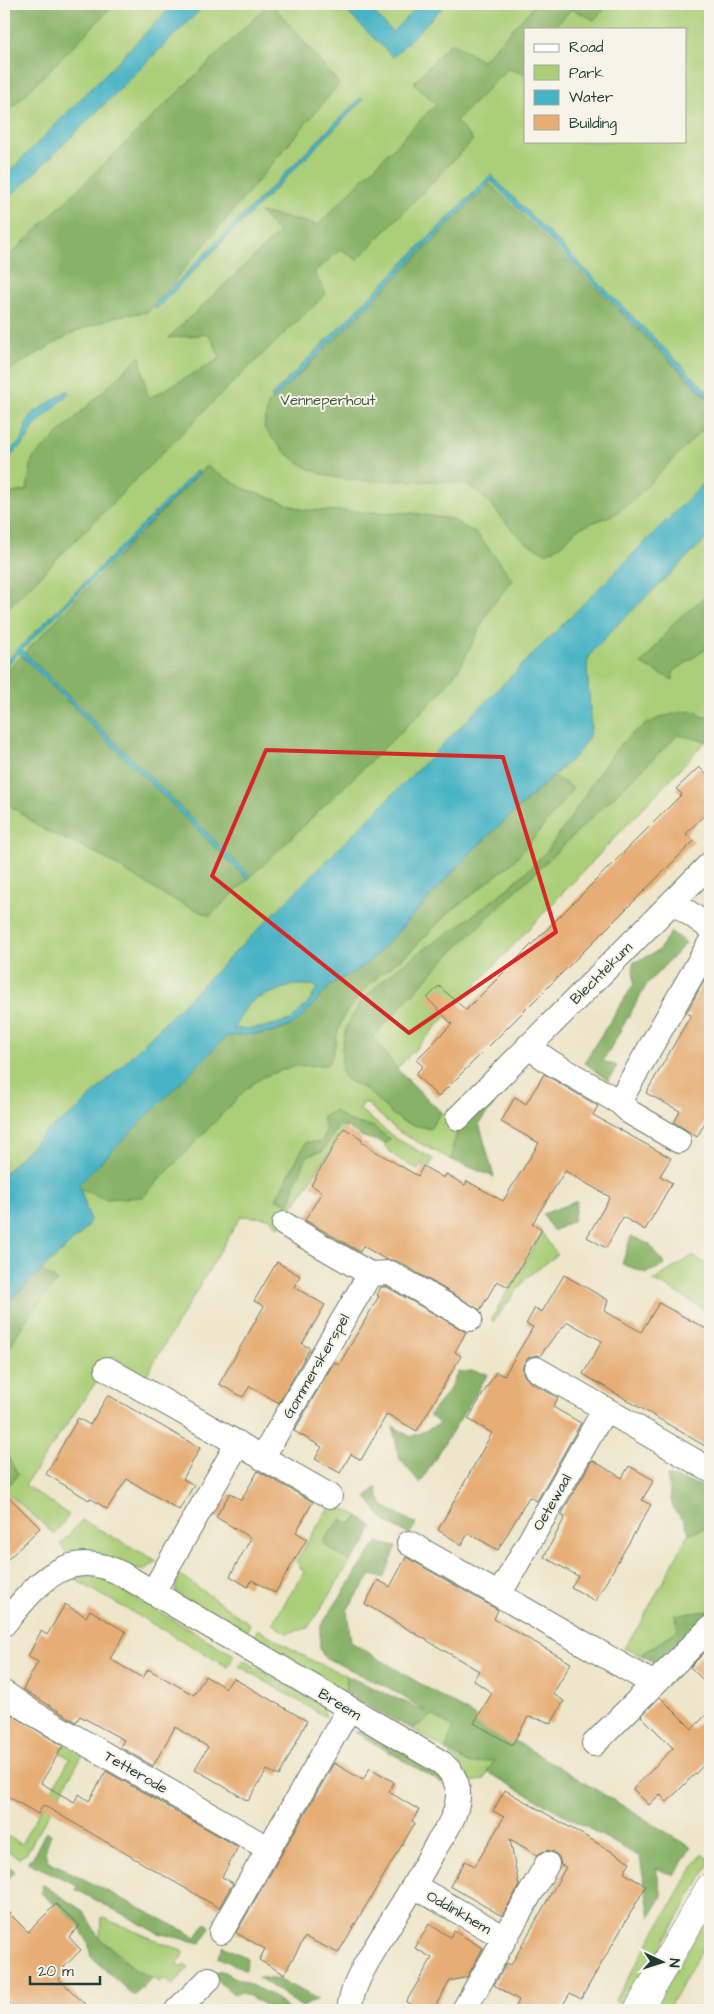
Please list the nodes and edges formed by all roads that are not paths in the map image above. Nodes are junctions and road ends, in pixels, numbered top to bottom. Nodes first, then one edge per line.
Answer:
1 (710, 864) edge
2 (674, 900) junction
3 (710, 928) edge
4 (710, 942) edge
5 (528, 1046) junction
6 (619, 1102) junction
7 (458, 1118) dead end
8 (679, 1141) dead end
9 (284, 1224) dead end
10 (370, 1274) junction
11 (470, 1318) dead end
12 (107, 1369) dead end
13 (536, 1369) dead end
14 (605, 1409) junction
15 (238, 1444) junction
16 (262, 1458) junction
17 (710, 1470) edge
18 (330, 1496) dead end
19 (409, 1543) dead end
20 (153, 1592) junction
21 (499, 1595) junction
22 (4, 1624) edge
23 (710, 1628) edge
24 (654, 1684) junction
25 (4, 1693) edge
26 (349, 1709) junction
27 (594, 1744) dead end
28 (269, 1849) junction
29 (547, 1864) dead end
30 (414, 1886) junction
31 (710, 1887) edge
32 (221, 1932) dead end
33 (505, 1938) junction
34 (208, 1979) dead end
35 (178, 2010) edge
36 (349, 2010) edge
37 (464, 2010) edge
38 (638, 2010) edge

1 - 2 street, Blechtekum
2 - 3 street
2 - 5 street, Blechtekum
4 - 6 street
5 - 6 street
5 - 7 street, Blechtekum
6 - 8 street
9 - 10 street
10 - 11 street
10 - 16 street, Gommerskerspel
12 - 15 street
13 - 14 street
14 - 17 street
14 - 21 street, Oetewaal
15 - 16 street
15 - 20 street
16 - 18 street
19 - 21 street
20 - 22 street, Breem
20 - 26 street, Breem
21 - 24 street
23 - 24 street
24 - 27 street
25 - 28 street, Tetterode
26 - 28 street
26 - 30 street, Breem
28 - 32 street
29 - 33 street, Oddinkhem
30 - 33 street, Oddinkhem
30 - 36 street, Breem
31 - 38 street
33 - 37 street, Oddinkhem
34 - 35 street

